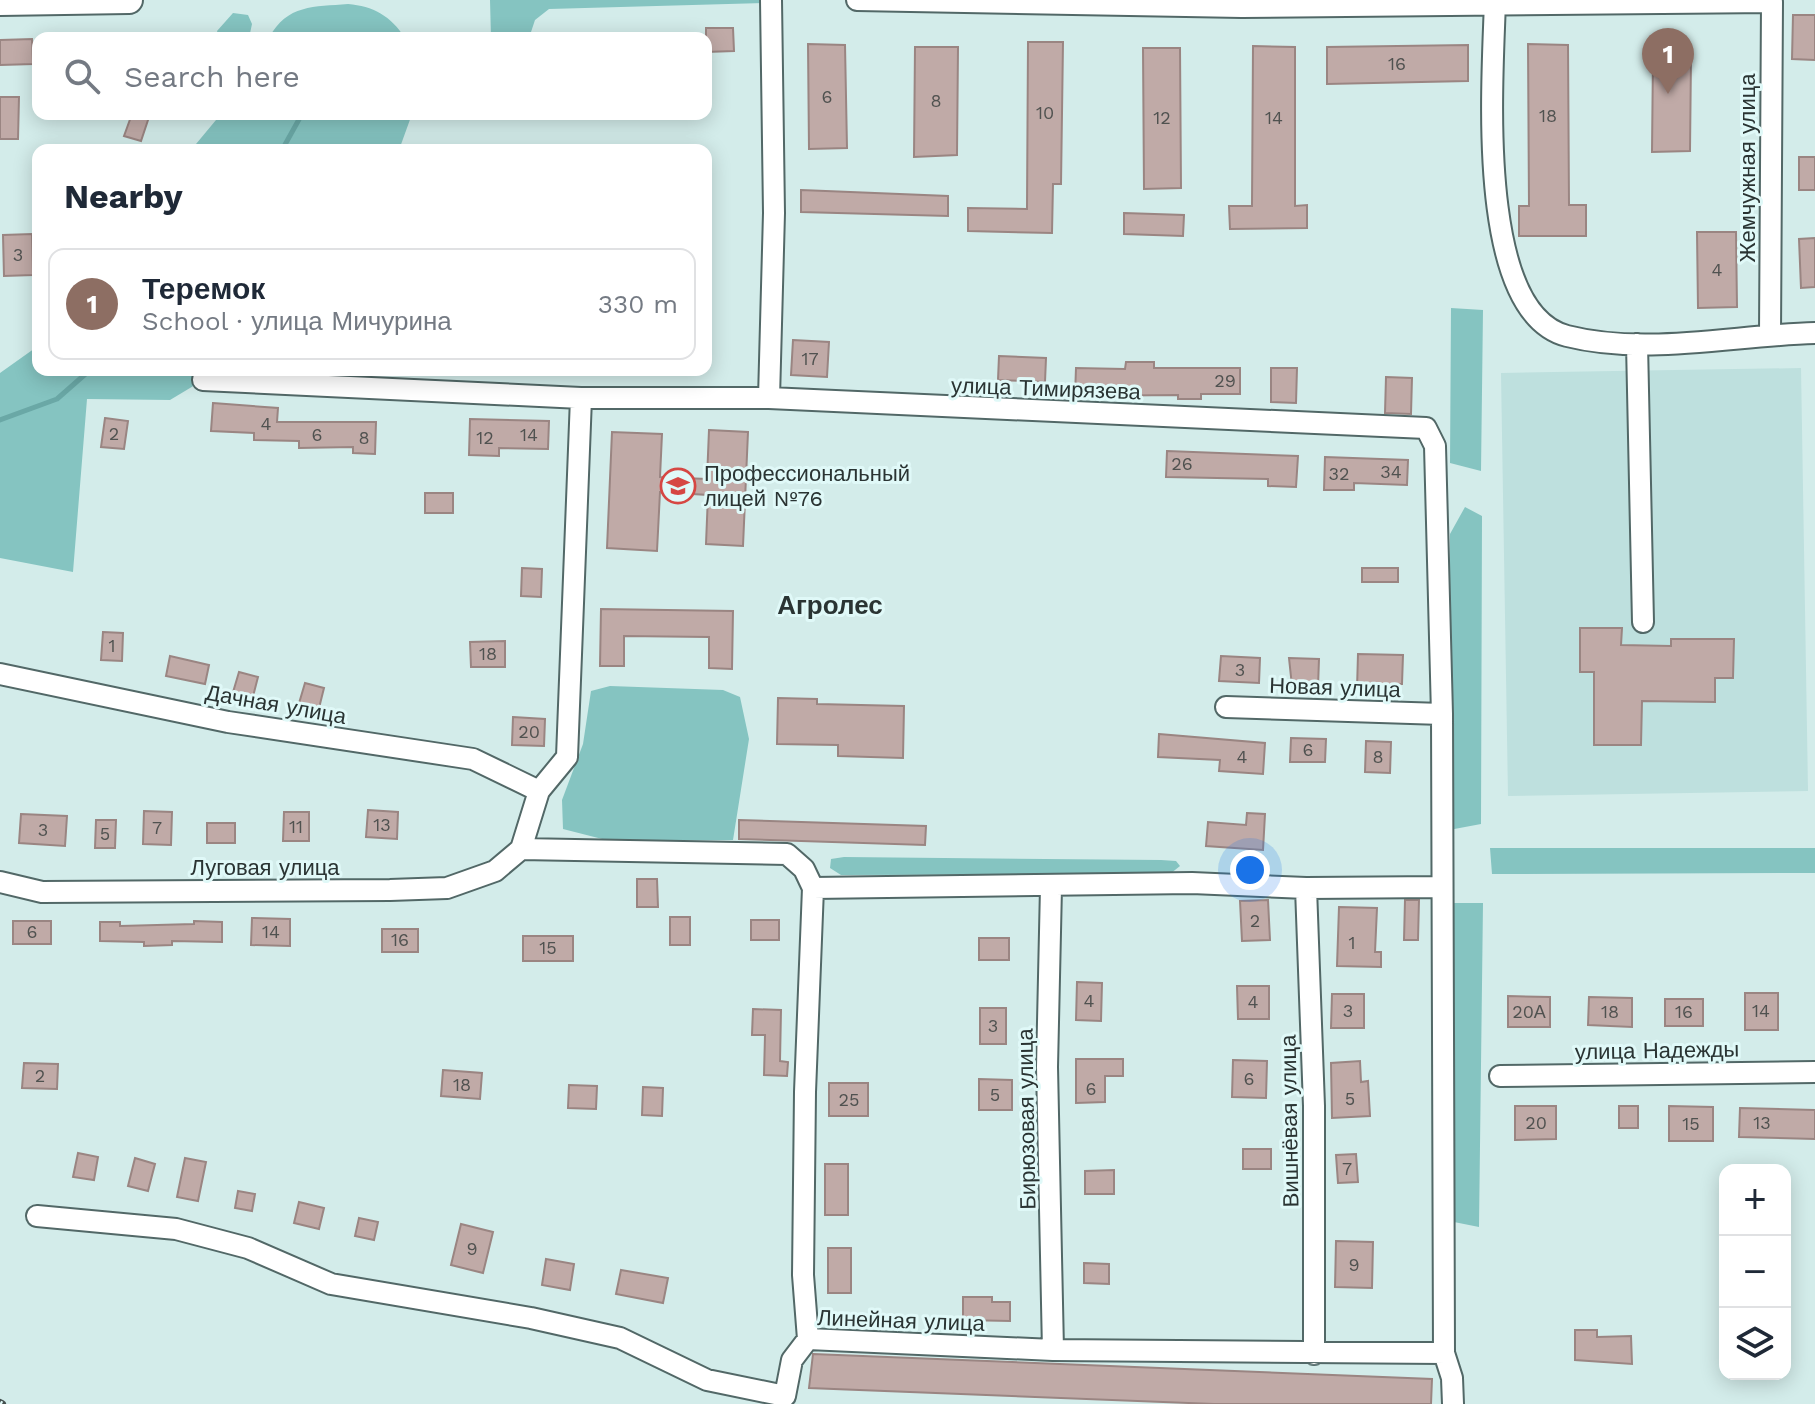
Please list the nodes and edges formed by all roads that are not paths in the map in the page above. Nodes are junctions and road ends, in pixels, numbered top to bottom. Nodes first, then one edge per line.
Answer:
1 (129, 0) edge
2 (771, 0) edge
3 (857, 0) edge
4 (0, 2) edge
5 (1495, 2) edge
6 (1772, 2) edge
7 (1815, 333) edge
8 (1770, 334) junction
9 (1637, 344) junction
10 (203, 380) dead end
11 (581, 398) junction
12 (769, 398) junction
13 (1643, 622) dead end
14 (0, 674) edge
15 (1226, 707) dead end
16 (1442, 714) junction
17 (539, 791) junction
18 (521, 849) junction
19 (0, 882) edge
20 (1051, 887) junction
21 (1442, 887) junction
22 (813, 888) junction
23 (1306, 888) junction
24 (1815, 1072) edge
25 (1500, 1076) dead end
26 (37, 1216) dead end
27 (808, 1339) junction
28 (1053, 1350) junction
29 (1444, 1353) junction
30 (1314, 1354) junction
31 (1453, 1404) edge

1 - 4 street
2 - 12 street
3 - 5 street
5 - 6 street
5 - 9 street
6 - 8 street, Жемчужная улица
7 - 8 street
8 - 9 street
9 - 13 street
10 - 11 street, улица Тимирязева
11 - 12 street, улица Тимирязева
11 - 17 street
12 - 16 street, улица Тимирязева
14 - 17 street, Дачная улица
15 - 16 street, Новая улица
16 - 21 street, улица Тимирязева
17 - 18 street
18 - 19 street, Луговая улица
18 - 22 street
20 - 22 street
20 - 23 street
20 - 28 street, Бирюзовая улица
21 - 23 street
21 - 29 street, улица Тимирязева
22 - 27 street
23 - 30 street, Вишнёвая улица
24 - 25 street, улица Надежды
26 - 27 street, Линейная улица
27 - 28 street, Линейная улица
28 - 30 street, Линейная улица
29 - 30 street, Линейная улица
29 - 31 street, улица Тимирязева

